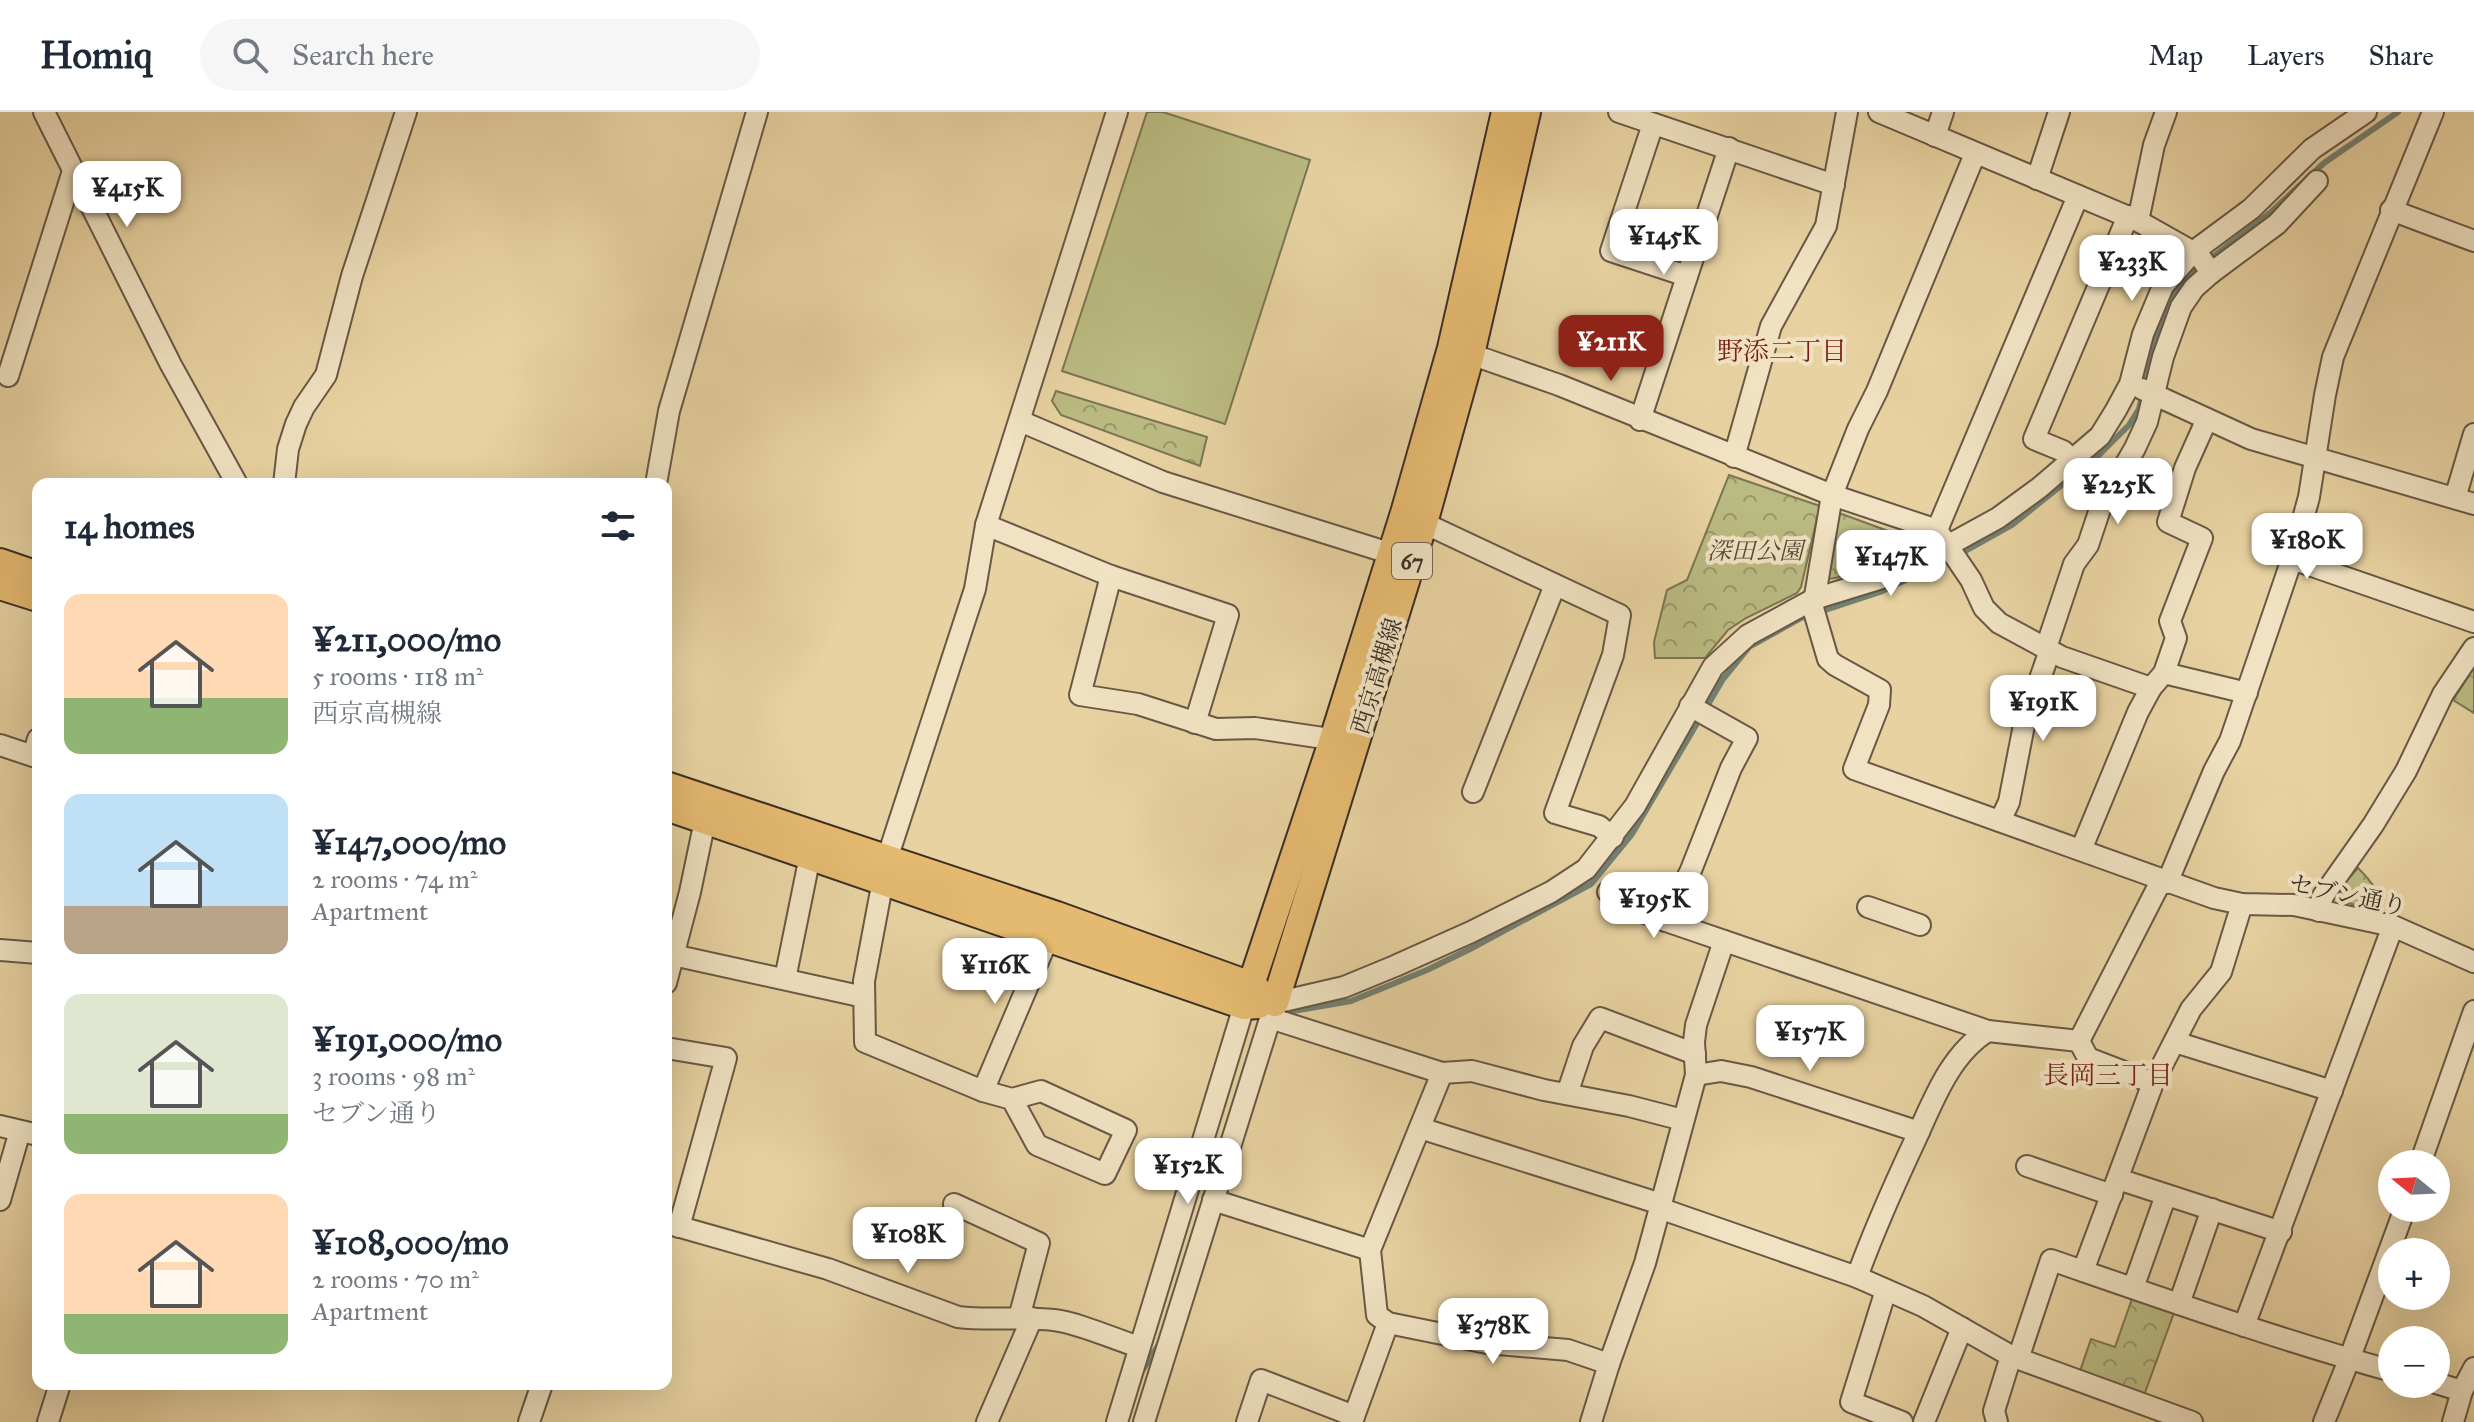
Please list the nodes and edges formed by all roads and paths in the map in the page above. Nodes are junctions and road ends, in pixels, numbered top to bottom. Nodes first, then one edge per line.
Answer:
1 (44, 112) edge
2 (406, 112) edge
3 (757, 112) edge
4 (1117, 112) edge
5 (1520, 112) edge
6 (1619, 112) edge
7 (1847, 112) edge
8 (1879, 112) edge
9 (1943, 112) edge
10 (2059, 112) edge
11 (2166, 112) edge
12 (2366, 112) edge
13 (2433, 112) edge
14 (1653, 124) junction
15 (1935, 136) junction
16 (1729, 148) junction
17 (1975, 154) junction
18 (73, 171) junction
19 (2037, 179) junction
20 (2317, 181) dead end
21 (1834, 185) junction
22 (2078, 196) junction
23 (2391, 210) junction
24 (2133, 218) junction
25 (2474, 241) edge
26 (2203, 262) junction
27 (1687, 276) junction
28 (1461, 351) junction
29 (8, 376) dead end
30 (2142, 389) junction
31 (2207, 419) junction
32 (1640, 420) junction
33 (1020, 421) junction
34 (2474, 434) edge
35 (2315, 456) junction
36 (1734, 457) junction
37 (2072, 460) junction
38 (234, 478) edge
39 (285, 478) edge
40 (657, 478) edge
41 (1832, 495) junction
42 (2464, 501) edge
43 (1414, 518) junction
44 (986, 525) junction
45 (1949, 548) junction
46 (1402, 557) junction
47 (2292, 559) junction
48 (0, 562) edge
49 (32, 573) edge
50 (1111, 576) junction
51 (1555, 585) junction
52 (0, 586) edge
53 (32, 596) edge
54 (1815, 609) junction
55 (2474, 622) edge
56 (2474, 648) edge
57 (2048, 649) junction
58 (2158, 680) junction
59 (2247, 693) junction
60 (1690, 706) junction
61 (1195, 723) junction
62 (1344, 742) junction
63 (0, 745) edge
64 (32, 756) edge
65 (672, 789) edge
66 (1473, 792) dead end
67 (672, 807) edge
68 (707, 809) junction
69 (2000, 821) junction
70 (1613, 837) junction
71 (2081, 850) junction
72 (810, 856) junction
73 (885, 870) junction
74 (2164, 882) junction
75 (1608, 892) dead end
76 (2242, 904) junction
77 (1868, 907) dead end
78 (2319, 911) junction
79 (1666, 921) junction
80 (1920, 925) dead end
81 (2393, 926) junction
82 (1048, 938) junction
83 (1724, 941) junction
84 (0, 950) edge
85 (32, 953) edge
86 (673, 955) junction
87 (672, 959) edge
88 (2474, 962) edge
89 (785, 979) junction
90 (1248, 996) junction
91 (864, 997) junction
92 (1272, 1011) junction
93 (2474, 1011) edge
94 (1988, 1031) junction
95 (2079, 1041) junction
96 (2175, 1042) junction
97 (672, 1049) edge
98 (1696, 1065) junction
99 (1442, 1073) junction
100 (2153, 1083) junction
101 (983, 1091) junction
102 (2332, 1091) junction
103 (1567, 1094) junction
104 (1012, 1099) junction
105 (1683, 1120) junction
106 (1420, 1128) junction
107 (19, 1131) edge
108 (1919, 1132) junction
109 (2425, 1150) edge
110 (2027, 1166) dead end
111 (2115, 1187) junction
112 (2166, 1195) junction
113 (0, 1200) edge
114 (1213, 1200) junction
115 (954, 1204) dead end
116 (1660, 1206) junction
117 (2212, 1209) junction
118 (2400, 1222) edge
119 (672, 1225) edge
120 (2281, 1232) junction
121 (1370, 1250) junction
122 (2083, 1271) junction
123 (1857, 1277) junction
124 (2133, 1288) junction
125 (1886, 1290) junction
126 (2179, 1304) junction
127 (1026, 1318) junction
128 (1388, 1323) junction
129 (2244, 1326) junction
130 (1962, 1328) junction
131 (1139, 1347) junction
132 (2015, 1357) junction
133 (2349, 1360) junction
134 (1609, 1364) junction
135 (2378, 1367) edge
136 (2474, 1368) edge
137 (2450, 1387) edge
138 (58, 1390) edge
139 (540, 1390) edge
140 (2462, 1391) junction
141 (1353, 1419) edge
142 (48, 1422) edge
143 (529, 1422) edge
144 (987, 1422) edge
145 (1117, 1422) edge
146 (1144, 1422) edge
147 (1247, 1422) edge
148 (1591, 1422) edge
149 (1902, 1422) edge
150 (1924, 1422) edge
151 (1997, 1422) edge
152 (2192, 1422) edge
153 (2324, 1422) edge
154 (2453, 1422) edge

1 - 18 street
2 - 39 street
3 - 40 street
4 - 33 street
5 - 28 main road, 西京高槻線 / 67
6 - 14 street
7 - 21 street
8 - 15 street
9 - 15 street
10 - 19 street
11 - 24 street
12 - 26 street
13 - 23 street
14 - 16 street
14 - 27 street
15 - 17 street
16 - 21 street
16 - 27 street
17 - 19 street
17 - 41 street
18 - 29 street
18 - 38 street
19 - 22 street
20 - 26 street
21 - 36 street
22 - 24 street
22 - 45 street
23 - 25 street
23 - 35 street
24 - 26 street
24 - 37 street
26 - 30 street
27 - 32 street
28 - 32 street
28 - 43 main road, 西京高槻線 / 67
30 - 31 street
30 - 37 street
30 - 57 street
31 - 35 street
31 - 58 street
32 - 36 street
33 - 44 street
33 - 46 street
34 - 42 street
35 - 42 street
35 - 47 street
36 - 41 street
37 - 45 street
41 - 45 street
41 - 54 street
43 - 46 main road, 西京高槻線 / 67
43 - 51 street
44 - 50 street
44 - 73 street
45 - 54 street
45 - 57 street
46 - 62 main road, 西京高槻線 / 67
47 - 55 street
47 - 59 street
48 - 49 main road
50 - 61 street
50 - 61 street
51 - 66 street
51 - 70 street
52 - 53 main road
54 - 60 street
54 - 69 street, セブン通り
56 - 78 street
57 - 58 street
57 - 69 street
58 - 59 street
58 - 71 street
59 - 74 street
60 - 70 street
60 - 79 street
61 - 62 street
62 - 90 main road, 西京高槻線 / 67
62 - 92 main road, 西京高槻線 / 67
63 - 64 street
65 - 68 main road
67 - 68 main road
68 - 72 main road
68 - 73 main road
68 - 86 street
69 - 71 street, セブン通り
70 - 92 street
71 - 74 street, セブン通り
72 - 73 main road
72 - 89 street
73 - 82 main road
73 - 90 main road
73 - 91 street
74 - 76 street, セブン通り
74 - 95 street
75 - 79 street
76 - 78 street, セブン通り
76 - 96 street
77 - 80 street
78 - 81 street, セブン通り
79 - 83 street
81 - 88 street, セブン通り
81 - 102 street
82 - 90 main road
82 - 101 street
83 - 94 street
83 - 98 street
84 - 85 street
86 - 87 street
86 - 89 street
89 - 91 street
90 - 92 main road
90 - 131 street
91 - 101 street
92 - 99 street
92 - 114 street
93 - 109 street
94 - 95 street
94 - 108 street
95 - 100 street
96 - 100 street
96 - 102 street
97 - 119 street
98 - 103 street
98 - 105 street
98 - 108 street
99 - 103 street
99 - 106 street
100 - 111 street
101 - 104 street
102 - 120 street
103 - 105 street
104 - 104 street
105 - 116 street
106 - 116 street
106 - 121 street
107 - 113 street
108 - 123 street
110 - 111 street
111 - 112 street
111 - 122 street
112 - 117 street
112 - 124 street
114 - 121 street
114 - 146 street
115 - 127 street
116 - 123 street
116 - 134 street
117 - 120 street
117 - 126 street
118 - 133 street
119 - 127 street
120 - 129 street
121 - 128 street
122 - 124 street
122 - 132 street
123 - 125 street
124 - 126 street
125 - 130 street
125 - 149 street
126 - 129 street
127 - 131 street
127 - 144 street
128 - 134 street
128 - 141 street
129 - 133 street
130 - 132 street
130 - 150 street
131 - 145 street
132 - 151 street
132 - 152 street
133 - 135 street
133 - 153 street
134 - 148 street
136 - 140 street
137 - 140 street
138 - 142 street
139 - 143 street
140 - 154 street
141 - 147 street

